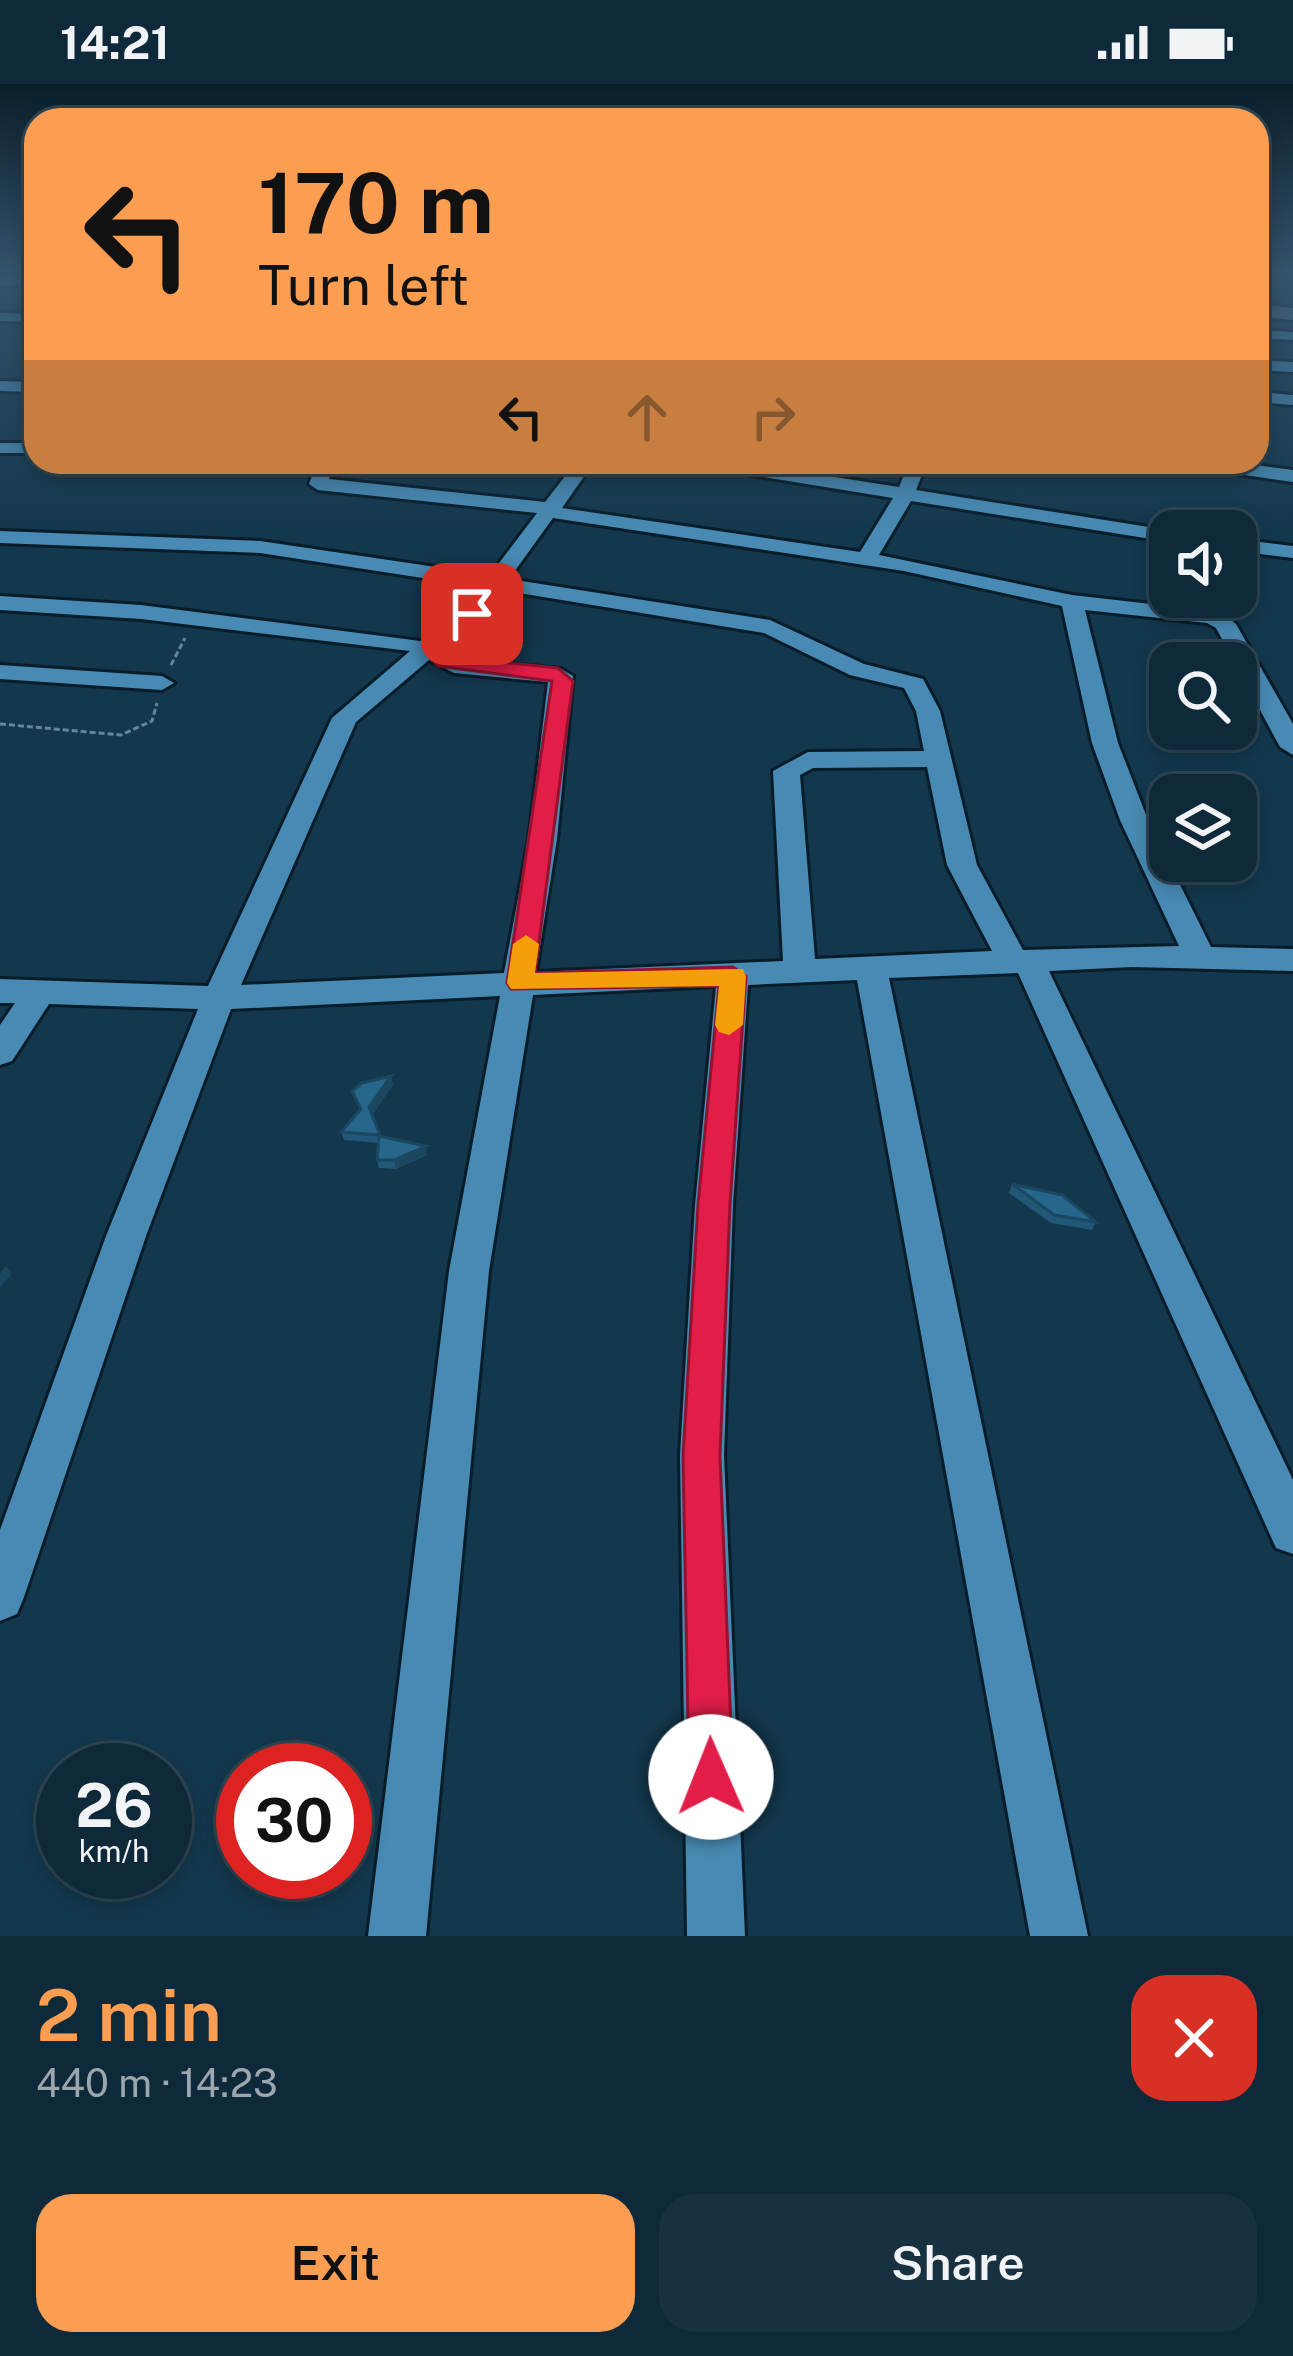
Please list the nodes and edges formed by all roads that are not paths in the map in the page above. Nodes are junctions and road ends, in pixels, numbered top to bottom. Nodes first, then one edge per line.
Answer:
1 (318, 474) edge
2 (577, 474) edge
3 (775, 474) edge
4 (914, 474) edge
5 (908, 496) junction
6 (552, 510) junction
7 (1149, 533) edge
8 (0, 537) edge
9 (1257, 548) edge
10 (1293, 552) edge
11 (867, 558) junction
12 (496, 584) junction
13 (1072, 602) junction
14 (0, 603) edge
15 (432, 651) junction
16 (0, 672) edge
17 (162, 683) road end
18 (1293, 747) edge
19 (938, 759) junction
20 (1199, 955) junction
21 (1022, 962) junction
22 (1290, 968) edge
23 (871, 970) junction
24 (800, 973) junction
25 (733, 976) junction
26 (520, 983) junction
27 (0, 991) edge
28 (40, 992) junction
29 (219, 998) junction
30 (0, 1052) edge
31 (1293, 1531) edge
32 (0, 1597) edge
33 (398, 1936) edge
34 (716, 1936) edge
35 (1059, 1936) edge

1 - 6 street
2 - 6 street
3 - 5 street
4 - 5 street
5 - 7 street
5 - 11 street
6 - 11 street
6 - 12 street
8 - 12 street
9 - 10 street
11 - 13 street
12 - 15 street
12 - 19 street
13 - 18 street
13 - 20 street
14 - 15 street
15 - 26 street
15 - 29 street
16 - 17 street
19 - 21 street
19 - 24 street
20 - 21 street
20 - 22 street
21 - 23 street
21 - 31 street
23 - 24 street
23 - 35 street
24 - 25 street
25 - 26 street
25 - 34 street
26 - 29 street
26 - 33 street
27 - 28 street
28 - 29 street
28 - 30 street
29 - 32 street

